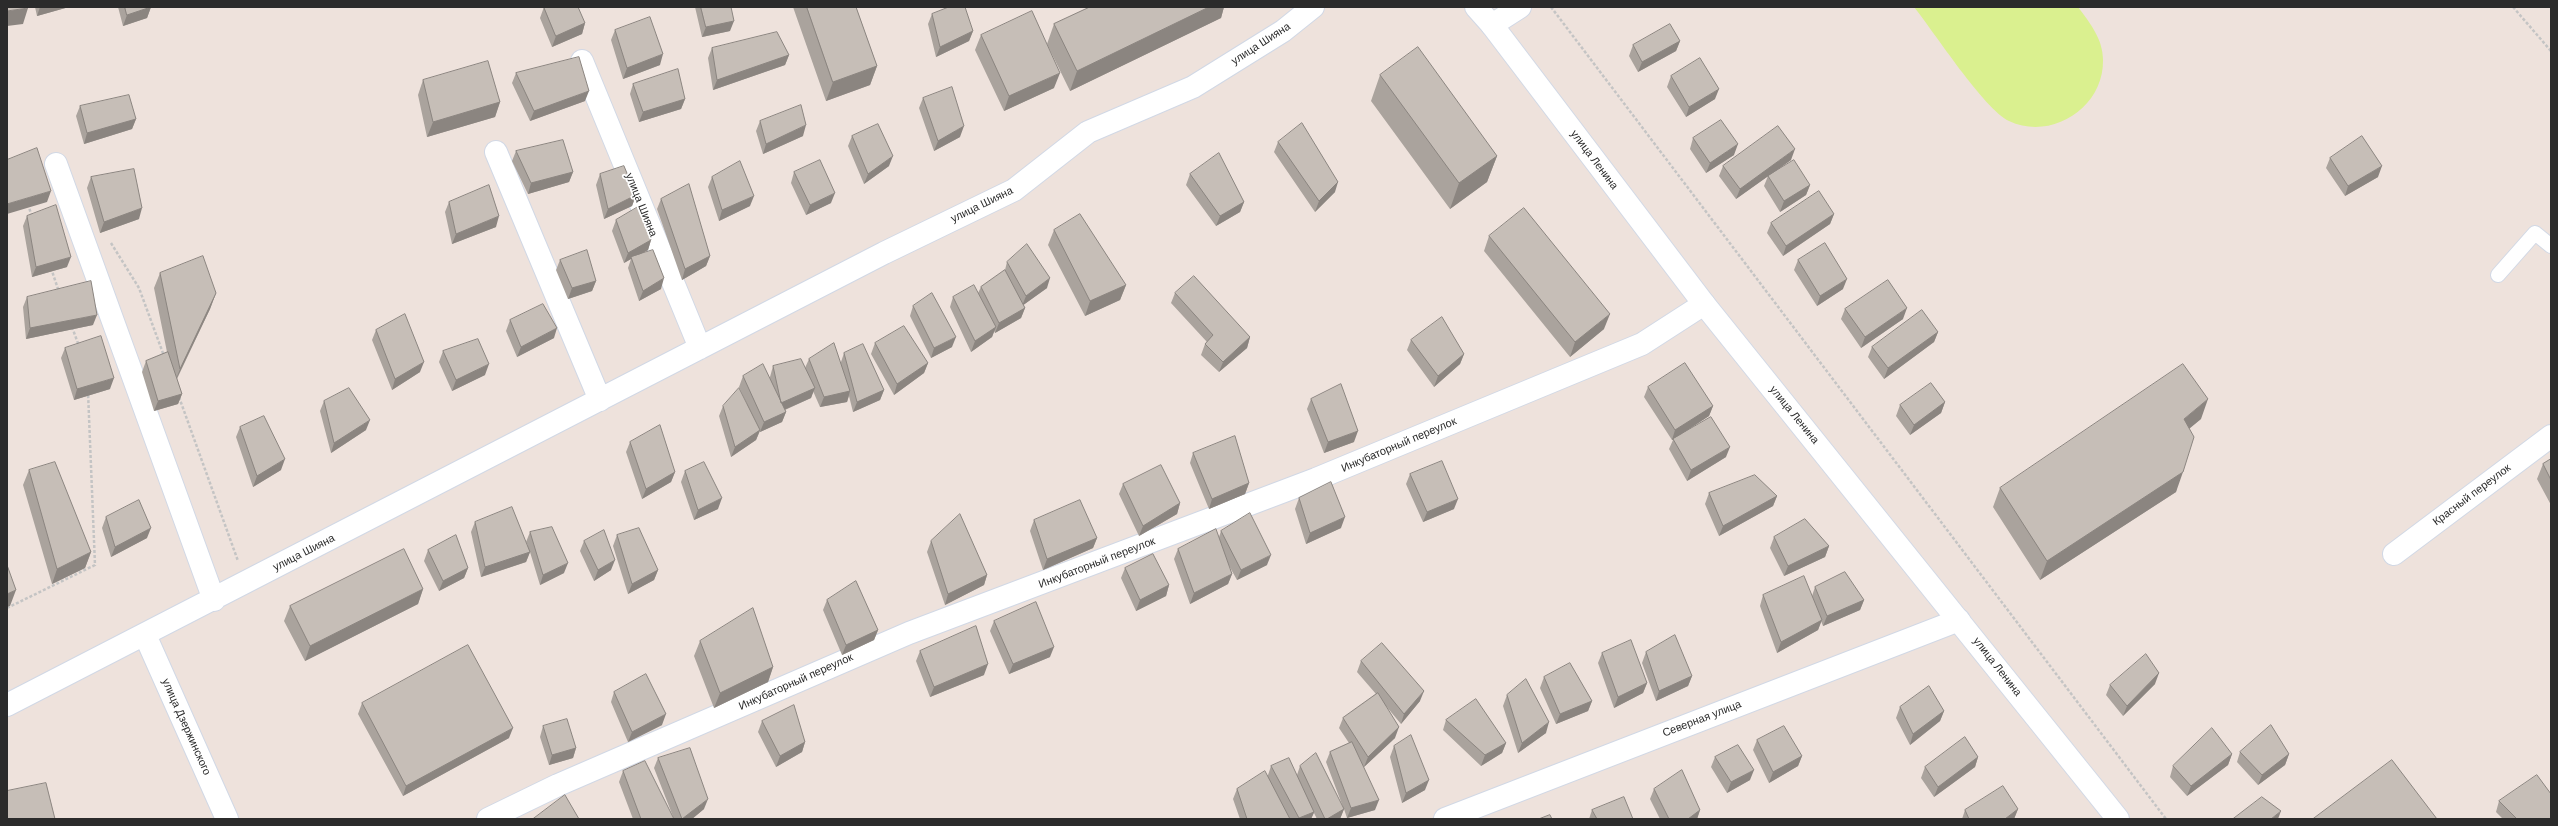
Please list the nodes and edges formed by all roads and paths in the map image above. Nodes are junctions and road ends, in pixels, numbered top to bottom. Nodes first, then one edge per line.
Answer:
1 (1314, 7) edge
2 (1476, 7) edge
3 (1520, 7) edge
4 (1551, 7) edge
5 (2513, 7) edge
6 (1492, 25) junction
7 (2551, 50) edge
8 (582, 62) edge
9 (496, 152) dead end
10 (56, 164) dead end
11 (33, 198) edge
12 (35, 225) edge
13 (110, 241) dead end
14 (2551, 246) edge
15 (48, 262) edge
16 (2498, 275) dead end
17 (62, 300) edge
18 (1704, 304) junction
19 (70, 322) edge
20 (700, 348) junction
21 (81, 352) edge
22 (166, 362) edge
23 (88, 391) edge
24 (177, 391) edge
25 (600, 400) junction
26 (2551, 436) edge
27 (2394, 554) dead end
28 (240, 568) dead end
29 (214, 600) junction
30 (7, 608) edge
31 (1959, 620) junction
32 (145, 635) junction
33 (7, 705) edge
34 (227, 819) edge
35 (488, 819) edge
36 (1445, 819) edge
37 (2118, 819) edge
38 (2166, 819) edge

1 - 20 street, улица Шияна
2 - 6 street, улица Ленина
3 - 6 street
4 - 38 path
5 - 7 path
6 - 18 street, улица Ленина
8 - 20 street, улица Шияна
9 - 25 street
10 - 29 street
11 - 12 path
13 - 22 path
14 - 16 lane
15 - 17 path
18 - 31 street, улица Ленина
18 - 35 street, Инкубаторный переулок
19 - 21 path
20 - 25 street, улица Шияна
23 - 30 path
24 - 28 path
25 - 29 street, улица Шияна
26 - 27 street, Красный переулок
29 - 32 street, улица Шияна
31 - 36 street, Северная улица
31 - 37 street, улица Ленина
32 - 33 street, улица Шияна
32 - 34 street, улица Дзержинского

